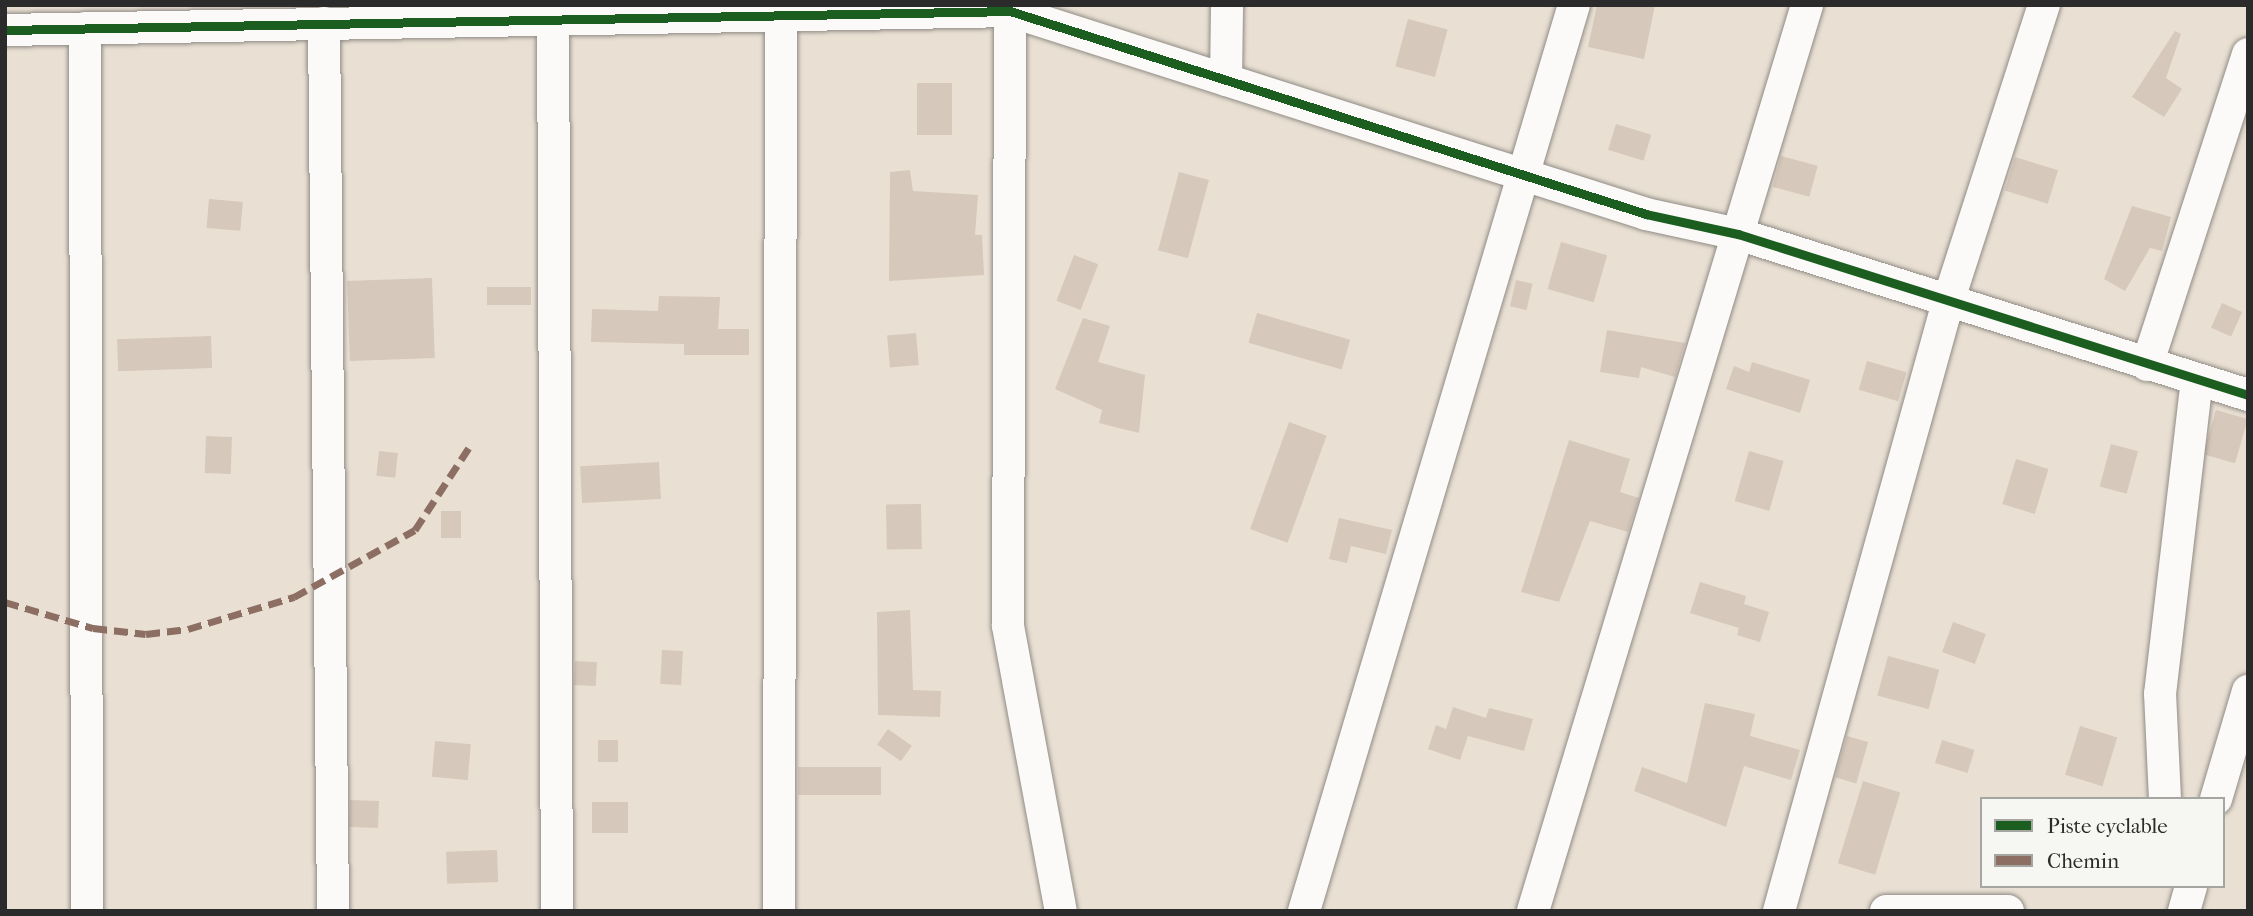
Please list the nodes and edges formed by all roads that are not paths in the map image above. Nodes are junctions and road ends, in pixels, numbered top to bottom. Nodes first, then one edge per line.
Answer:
1 (1227, 5) edge
2 (1574, 5) edge
3 (1807, 5) edge
4 (2044, 5) edge
5 (1010, 8) edge
6 (781, 10) edge
7 (553, 12) edge
8 (324, 23) junction
9 (85, 28) junction
10 (5, 30) edge
11 (2248, 54) edge
12 (1226, 80) junction
13 (1522, 174) junction
14 (1738, 234) junction
15 (1948, 302) junction
16 (2147, 365) junction
17 (2197, 381) junction
18 (2248, 395) edge
19 (2248, 691) edge
20 (2165, 797) edge
21 (2218, 797) edge
22 (2177, 888) edge
23 (2190, 888) edge
24 (87, 911) edge
25 (333, 911) edge
26 (557, 911) edge
27 (779, 911) edge
28 (1061, 911) edge
29 (1304, 911) edge
30 (1533, 911) edge
31 (1779, 911) edge
32 (1886, 911) edge
33 (2008, 911) edge
34 (2182, 911) edge

1 - 12 street
2 - 13 street
3 - 14 street
4 - 15 street
5 - 6 street
5 - 12 street
5 - 28 street
6 - 7 street
6 - 27 street
7 - 8 street
7 - 26 street
8 - 9 street
8 - 25 street
9 - 10 street
9 - 24 street
11 - 16 street
12 - 13 street
13 - 14 street
13 - 29 street
14 - 15 street
14 - 30 street
15 - 16 street
15 - 31 street
16 - 17 street
17 - 18 street
17 - 20 street
19 - 21 street
22 - 34 street
23 - 34 street
32 - 33 street

